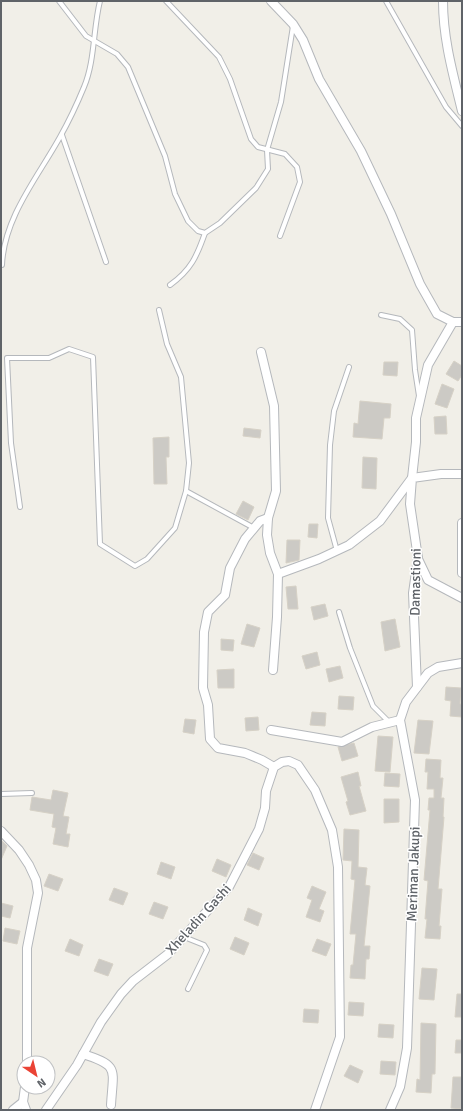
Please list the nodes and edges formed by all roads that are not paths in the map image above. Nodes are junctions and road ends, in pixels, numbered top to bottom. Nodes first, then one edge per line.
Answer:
1 (59, 1) edge
2 (100, 1) edge
3 (166, 1) edge
4 (271, 1) edge
5 (386, 1) edge
6 (443, 1) edge
7 (293, 24) junction
8 (94, 41) junction
9 (462, 111) edge
10 (462, 126) edge
11 (62, 135) junction
12 (267, 150) junction
13 (205, 233) junction
14 (280, 236) dead end
15 (106, 262) dead end
16 (2, 265) edge
17 (170, 285) dead end
18 (159, 310) dead end
19 (381, 315) dead end
20 (453, 322) junction
21 (462, 322) edge
22 (261, 352) dead end
23 (349, 367) dead end
24 (420, 400) junction
25 (462, 474) edge
26 (412, 478) junction
27 (186, 492) junction
28 (20, 507) dead end
29 (268, 518) junction
30 (462, 523) edge
31 (254, 529) junction
32 (337, 551) junction
33 (418, 558) junction
34 (462, 573) edge
35 (278, 574) junction
36 (462, 598) edge
37 (339, 612) dead end
38 (458, 663) edge
39 (273, 670) dead end
40 (418, 687) junction
41 (400, 720) junction
42 (389, 723) junction
43 (271, 730) dead end
44 (274, 768) junction
45 (32, 793) dead end
46 (1, 794) edge
47 (1, 831) edge
48 (184, 937) junction
49 (188, 989) dead end
50 (83, 1054) junction
51 (27, 1055) edge
52 (25, 1095) edge
53 (111, 1105) dead end
54 (25, 1106) edge
55 (13, 1110) edge
56 (46, 1110) edge
57 (315, 1110) edge
58 (390, 1110) edge

1 - 8 lane
2 - 8 lane
3 - 12 lane
4 - 7 street
5 - 10 lane
6 - 9 street
7 - 12 lane
7 - 20 street
8 - 11 lane
8 - 13 lane
11 - 15 lane
11 - 16 lane
12 - 13 lane
12 - 14 lane
13 - 17 lane
18 - 27 lane
19 - 24 lane
20 - 21 street
20 - 24 street, Damastioni
22 - 29 street
23 - 32 lane
24 - 26 street, Damastioni
25 - 26 street
26 - 32 street
26 - 33 street, Damastioni
27 - 28 lane
27 - 31 lane
29 - 31 street
29 - 35 street
30 - 34 street
31 - 44 street
32 - 35 street
33 - 36 street
33 - 40 street, Damastioni
35 - 39 street
37 - 42 lane
38 - 40 street
40 - 41 street
41 - 42 street
41 - 58 street, Meriman Jakupi
42 - 43 street
44 - 48 street, Xheladin Gashi
44 - 57 street
45 - 46 lane
47 - 51 street
48 - 49 lane
48 - 50 street, Xheladin Gashi
50 - 53 street
50 - 56 street, Xheladin Gashi
52 - 54 street
54 - 55 street

